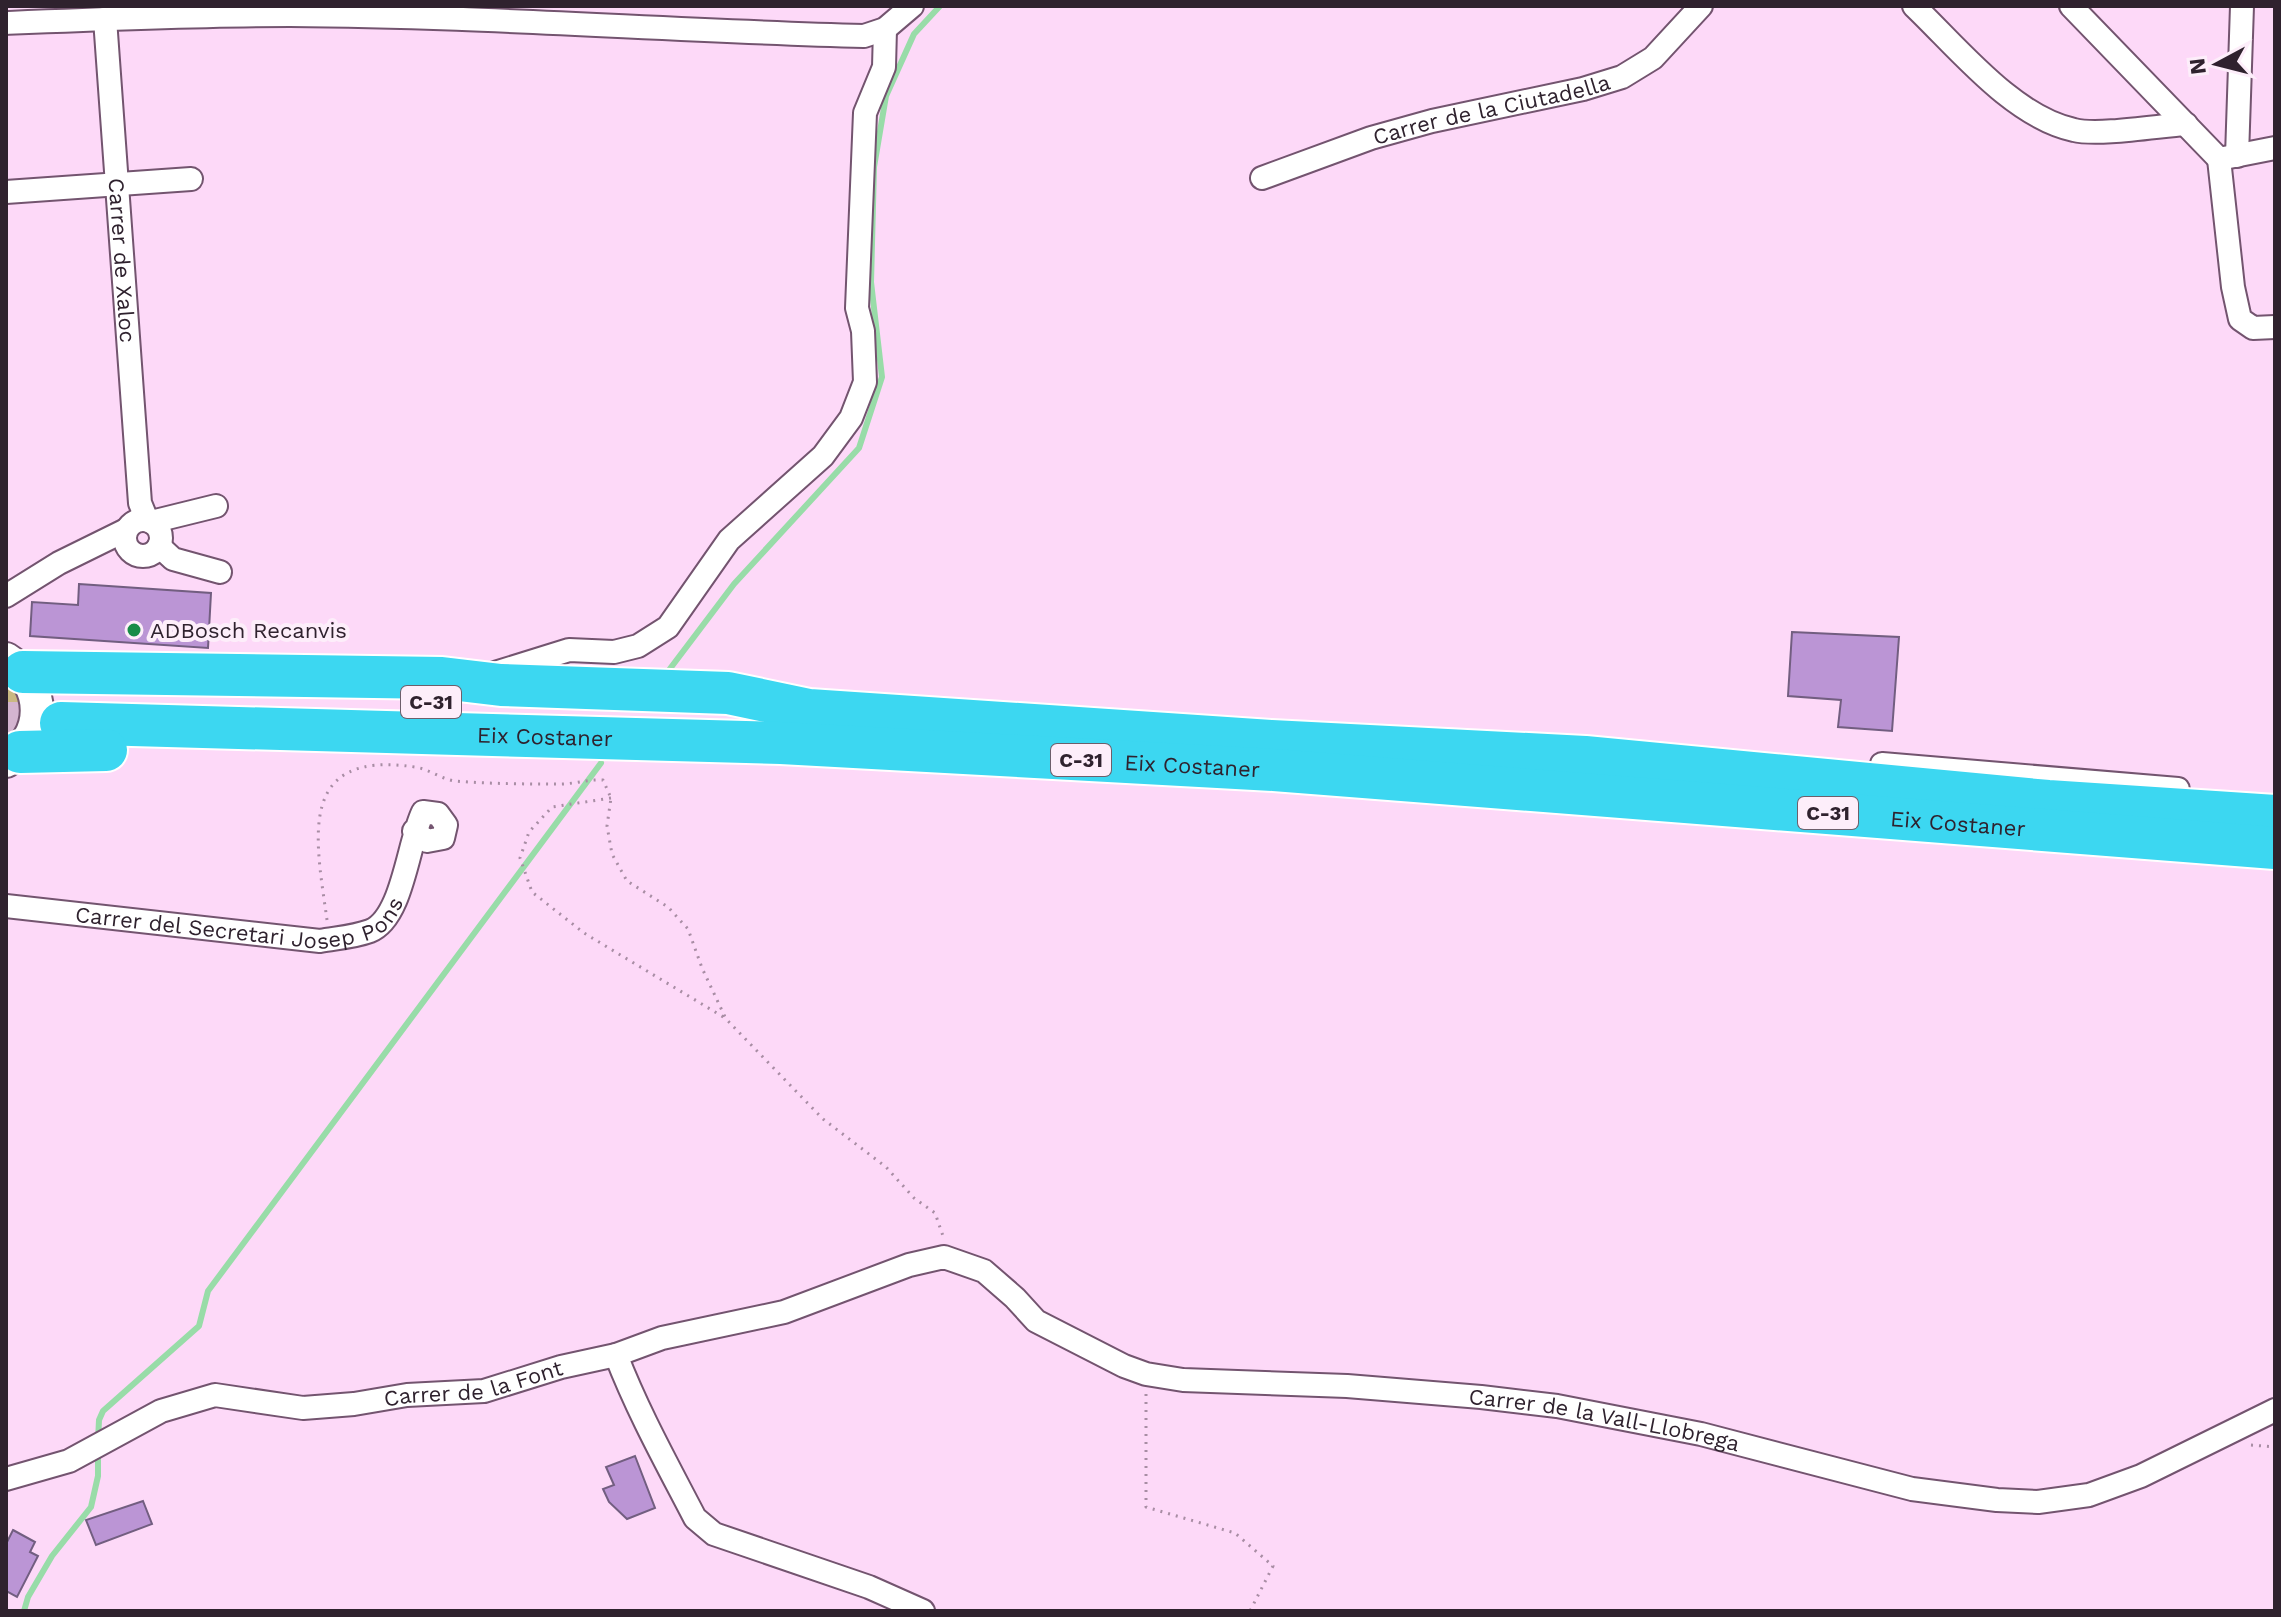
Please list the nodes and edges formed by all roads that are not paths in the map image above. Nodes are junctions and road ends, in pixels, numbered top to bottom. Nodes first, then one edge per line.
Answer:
1 (912, 6) edge
2 (1701, 6) edge
3 (1914, 6) edge
4 (2071, 6) edge
5 (2242, 6) edge
6 (105, 19) junction
7 (6, 23) edge
8 (885, 29) junction
9 (2186, 124) junction
10 (2275, 148) edge
11 (2228, 157) junction
12 (1262, 178) dead end
13 (191, 179) dead end
14 (116, 182) junction
15 (6, 192) edge
16 (2275, 327) edge
17 (216, 506) dead end
18 (148, 524) junction
19 (94, 545) junction
20 (220, 572) dead end
21 (6, 596) edge
22 (442, 678) junction
23 (36, 687) edge
24 (809, 710) junction
25 (781, 743) junction
26 (1761, 754) joint
27 (13, 756) edge
28 (1585, 757) junction
29 (1380, 778) junction
30 (2275, 797) edge
31 (2275, 816) edge
32 (414, 831) dead end
33 (2275, 848) edge
34 (2275, 864) edge
35 (6, 906) edge
36 (944, 1257) joint
37 (616, 1355) junction
38 (2275, 1410) edge
39 (6, 1479) edge
40 (923, 1611) edge

1 - 8 street
2 - 12 street, Carrer de la Ciutadella
3 - 9 street
4 - 9 street
5 - 11 street
6 - 7 street
6 - 8 street
6 - 14 street, Carrer de Xaloc
8 - 22 street
9 - 11 street
10 - 11 street
11 - 16 street
13 - 14 street
14 - 15 street
14 - 18 street, Carrer de Xaloc
17 - 18 street
18 - 19 street
18 - 19 street
18 - 20 street
19 - 21 street
22 - 23 highway
22 - 24 highway
23 - 24 highway, Eix Costaner / C-31
23 - 25 highway, Eix Costaner / C-31
23 - 27 main road
24 - 28 highway, C-31
25 - 27 highway
25 - 29 highway, Eix Costaner / C-31
26 - 28 highway
26 - 30 street
28 - 31 highway, C-31
29 - 33 highway, Eix Costaner / C-31
29 - 34 highway
32 - 35 street, Carrer del Secretari Josep Pons
36 - 37 street, Carrer de la Font
36 - 38 street, Carrer de la Vall-Llobrega
37 - 39 street, Carrer de la Font
37 - 40 street

